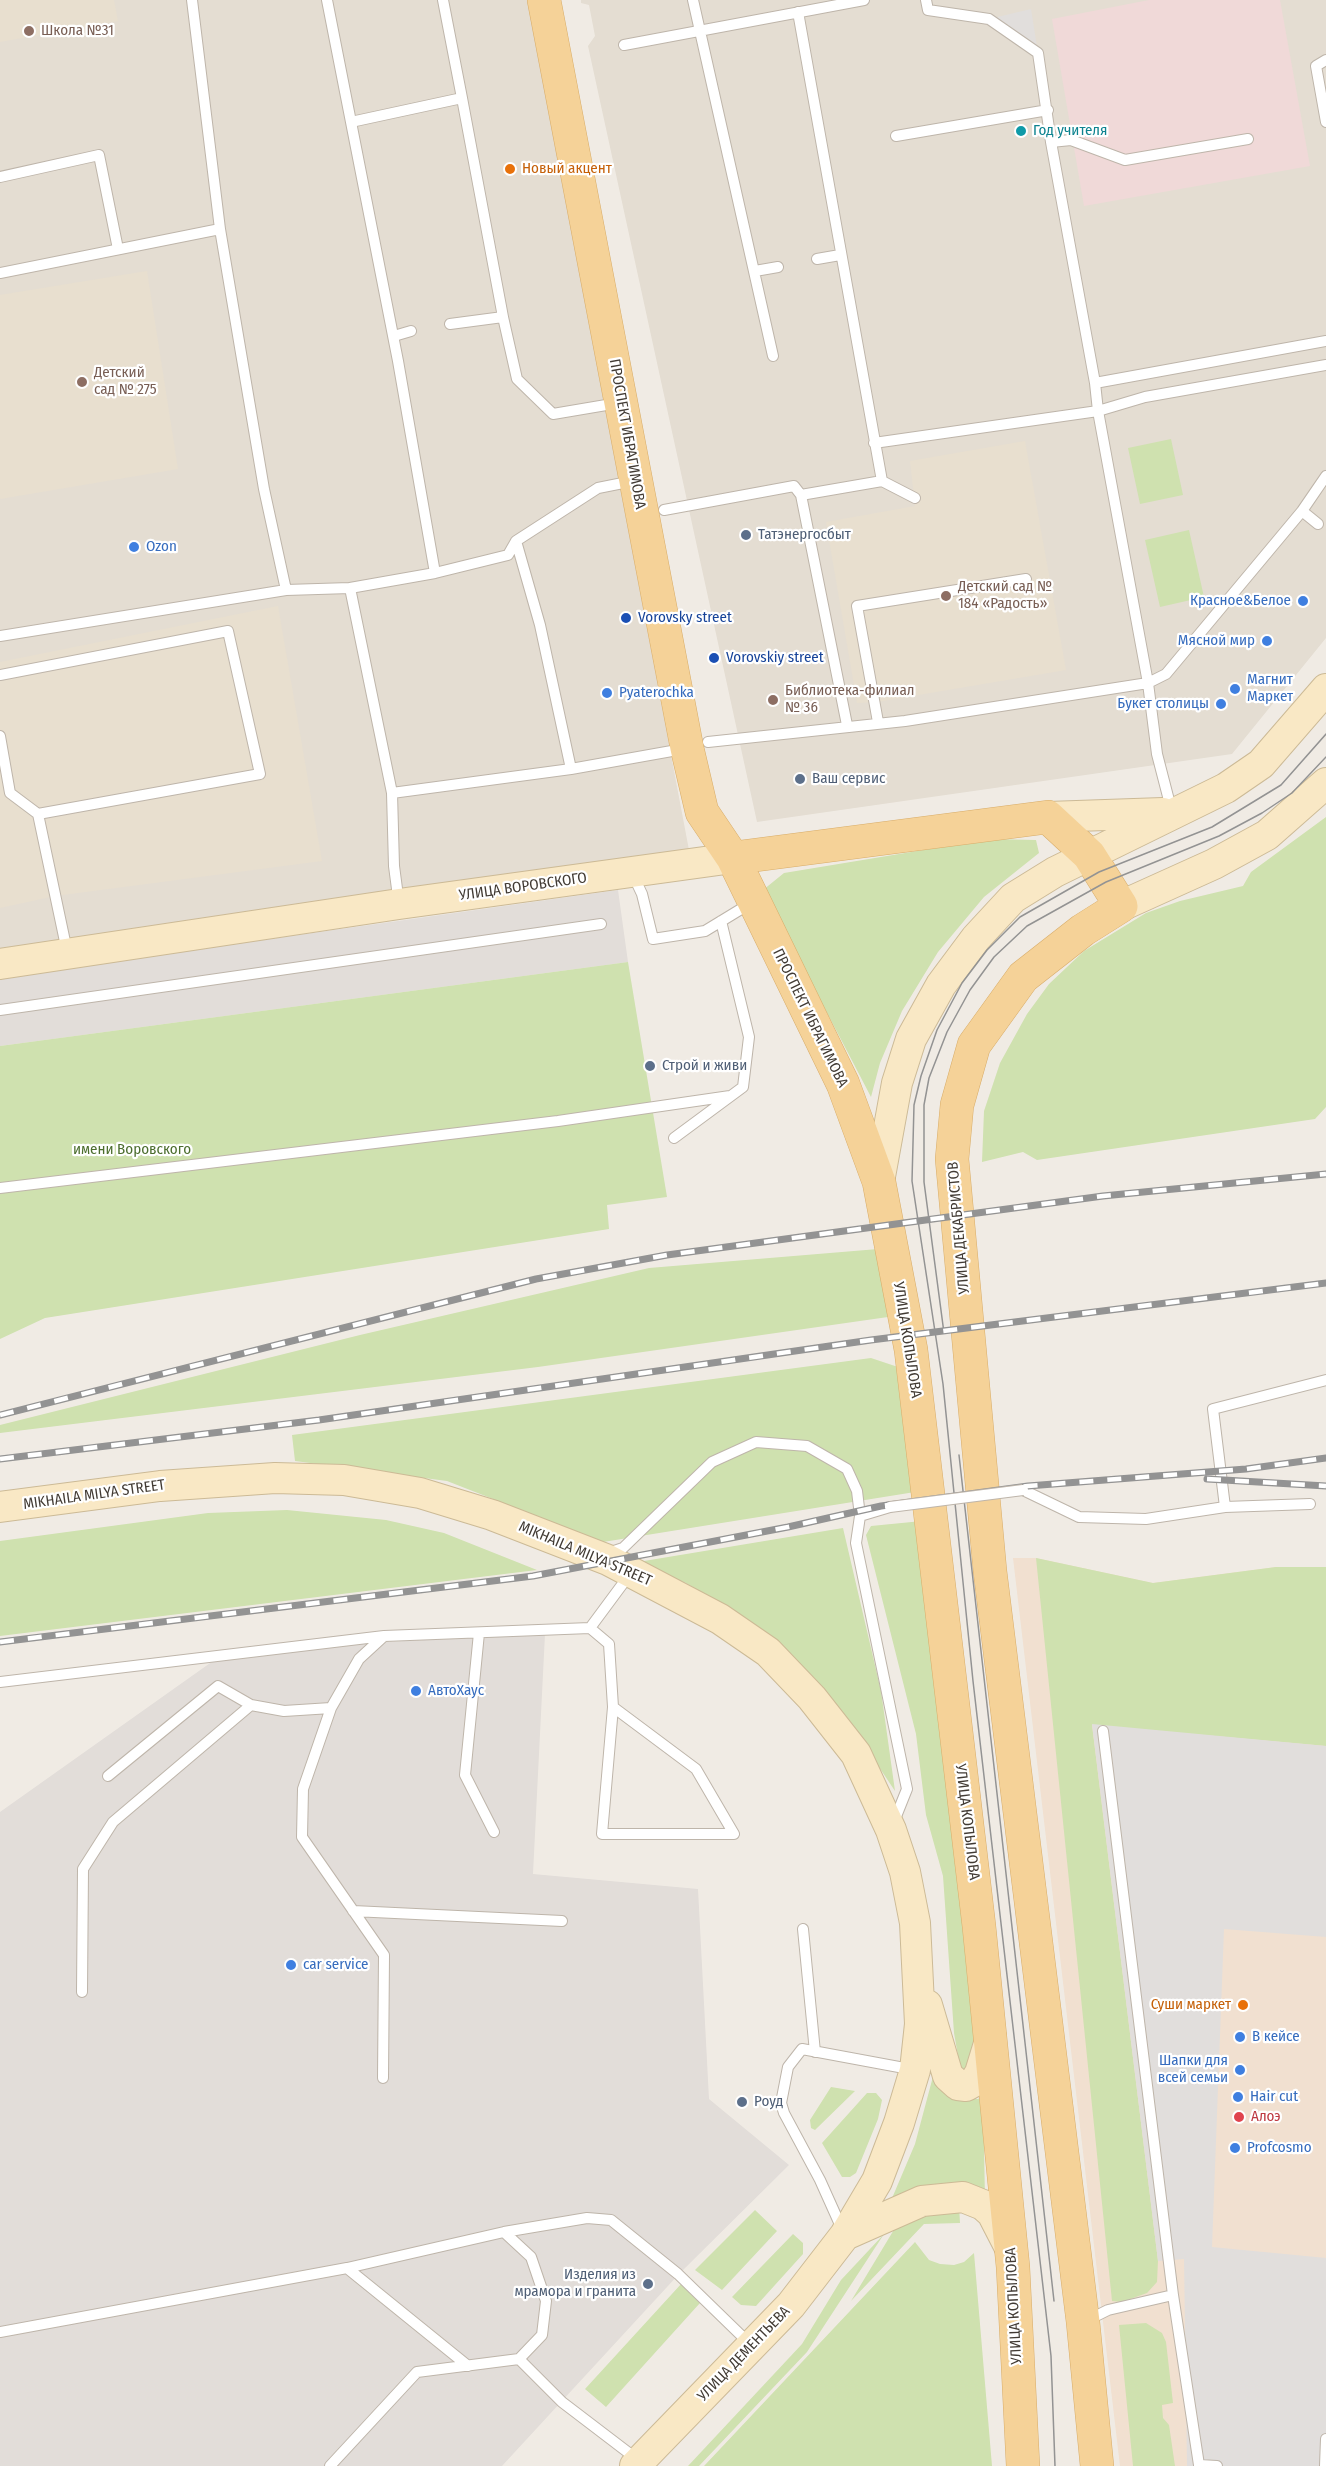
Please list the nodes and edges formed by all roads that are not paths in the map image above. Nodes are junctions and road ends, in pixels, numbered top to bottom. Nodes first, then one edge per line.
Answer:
1 (192, 0) edge
2 (327, 0) edge
3 (443, 0) edge
4 (544, 0) edge
5 (566, 0) edge
6 (693, 0) edge
7 (864, 0) edge
8 (926, 0) edge
9 (798, 12) junction
10 (700, 30) junction
11 (624, 45) dead end
12 (1326, 60) edge
13 (462, 98) junction
14 (1048, 110) junction
15 (351, 122) junction
16 (1326, 122) edge
17 (896, 136) dead end
18 (1248, 139) dead end
19 (1051, 141) junction
20 (0, 177) edge
21 (220, 229) junction
22 (118, 249) junction
23 (840, 255) junction
24 (817, 259) dead end
25 (778, 267) dead end
26 (755, 271) junction
27 (0, 273) edge
28 (503, 317) junction
29 (450, 324) dead end
30 (411, 331) dead end
31 (394, 336) junction
32 (1326, 341) edge
33 (773, 356) dead end
34 (1326, 365) edge
35 (1095, 383) junction
36 (621, 402) junction
37 (1098, 411) junction
38 (874, 443) junction
39 (1326, 476) edge
40 (635, 481) junction
41 (882, 481) junction
42 (801, 495) junction
43 (915, 498) dead end
44 (664, 510) junction
45 (1302, 511) junction
46 (1318, 524) dead end
47 (516, 541) junction
48 (435, 573) junction
49 (1026, 579) dead end
50 (350, 588) junction
51 (286, 590) junction
52 (0, 636) edge
53 (0, 675) edge
54 (1148, 683) junction
55 (1326, 689) edge
56 (878, 722) junction
57 (848, 725) junction
58 (0, 736) edge
59 (698, 745) junction
60 (571, 770) junction
61 (1326, 783) edge
62 (392, 793) junction
63 (1172, 813) junction
64 (38, 814) junction
65 (1048, 817) junction
66 (1089, 855) junction
67 (733, 858) junction
68 (632, 872) junction
69 (754, 901) junction
70 (399, 904) junction
71 (1120, 906) junction
72 (721, 921) junction
73 (601, 924) dead end
74 (68, 954) junction
75 (0, 964) edge
76 (0, 1010) edge
77 (730, 1096) junction
78 (674, 1138) dead end
79 (879, 1182) junction
80 (0, 1188) edge
81 (1326, 1380) edge
82 (1310, 1504) dead end
83 (0, 1507) edge
84 (1226, 1507) junction
85 (860, 1516) junction
86 (598, 1556) junction
87 (632, 1571) junction
88 (590, 1628) junction
89 (479, 1633) junction
90 (384, 1636) junction
91 (0, 1682) edge
92 (252, 1705) junction
93 (614, 1707) junction
94 (331, 1708) junction
95 (1102, 1731) dead end
96 (108, 1776) dead end
97 (891, 1830) junction
98 (494, 1832) dead end
99 (353, 1911) junction
100 (562, 1920) dead end
101 (803, 1929) dead end
102 (918, 1975) junction
103 (82, 1992) dead end
104 (991, 2037) junction
105 (815, 2052) junction
106 (915, 2070) junction
107 (383, 2078) dead end
108 (504, 2232) junction
109 (845, 2235) junction
110 (1011, 2251) junction
111 (347, 2268) junction
112 (1173, 2295) junction
113 (1083, 2322) junction
114 (0, 2332) edge
115 (752, 2346) junction
116 (519, 2359) junction
117 (468, 2366) junction
118 (1326, 2439) edge
119 (637, 2464) edge
120 (330, 2466) edge
121 (1023, 2466) edge
122 (1097, 2466) edge
123 (1216, 2466) edge
124 (1325, 2466) edge

1 - 21 lane
2 - 15 lane
3 - 13 lane
4 - 36 main road, ПРОСПЕКТ ИБРАГИМОВА
5 - 44 main road, ПРОСПЕКТ ИБРАГИМОВА
6 - 10 lane
7 - 9 lane
8 - 14 lane
9 - 10 lane
9 - 23 lane
10 - 11 lane
10 - 26 lane
12 - 16 lane
13 - 15 lane
13 - 28 lane
14 - 17 lane
14 - 19 lane
15 - 31 lane
18 - 19 lane
19 - 35 lane
20 - 22 lane
21 - 22 lane
21 - 51 lane
22 - 27 lane
23 - 24 lane
23 - 38 lane
25 - 26 lane
26 - 33 lane
28 - 29 lane
28 - 36 lane
30 - 31 lane
31 - 48 lane
32 - 35 lane
34 - 37 lane
35 - 37 lane
36 - 40 main road, ПРОСПЕКТ ИБРАГИМОВА
37 - 38 lane
37 - 54 lane
38 - 41 lane
39 - 45 lane
40 - 47 lane
40 - 59 main road, ПРОСПЕКТ ИБРАГИМОВА
41 - 42 lane
41 - 43 lane
42 - 44 lane
42 - 57 lane
44 - 59 main road, ПРОСПЕКТ ИБРАГИМОВА
45 - 46 lane
45 - 54 lane
47 - 48 lane
47 - 60 lane
48 - 50 lane
49 - 56 lane
50 - 51 lane
50 - 62 lane
51 - 52 lane
53 - 64 lane
54 - 56 lane
54 - 63 lane
55 - 63 main road
56 - 57 lane
57 - 59 lane
58 - 64 lane
59 - 60 lane
59 - 67 main road, ПРОСПЕКТ ИБРАГИМОВА
60 - 62 lane
61 - 71 main road, УЛИЦА ДЕКАБРИСТОВ
62 - 70 lane
63 - 65 main road, УЛИЦА ВОРОВСКОГО
63 - 66 main road
64 - 74 lane
65 - 66 main road
65 - 67 main road, УЛИЦА ВОРОВСКОГО
66 - 71 main road
66 - 79 main road
67 - 68 main road, УЛИЦА ВОРОВСКОГО
67 - 69 main road, ПРОСПЕКТ ИБРАГИМОВА
68 - 70 main road, УЛИЦА ВОРОВСКОГО
68 - 72 lane
69 - 72 lane
69 - 79 main road, ПРОСПЕКТ ИБРАГИМОВА
70 - 74 main road, УЛИЦА ВОРОВСКОГО
71 - 113 main road, УЛИЦА ДЕКАБРИСТОВ
72 - 77 lane
73 - 76 lane
74 - 75 main road, УЛИЦА ВОРОВСКОГО
77 - 78 lane
77 - 80 lane
79 - 104 main road, УЛИЦА КОПЫЛОВА
81 - 84 lane
82 - 84 lane
83 - 86 main road, MIKHAILA MILYA STREET
84 - 85 lane, bridge
85 - 86 lane
85 - 97 lane
86 - 87 main road, MIKHAILA MILYA STREET
87 - 88 lane
87 - 97 main road, MIKHAILA MILYA STREET
88 - 89 lane
88 - 93 lane
89 - 90 lane
89 - 98 lane
90 - 91 lane
90 - 94 lane
92 - 94 lane
92 - 96 lane
92 - 103 lane
93 - 93 lane
94 - 99 lane
95 - 112 lane
97 - 102 main road, MIKHAILA MILYA STREET
99 - 100 lane
99 - 107 lane
101 - 105 lane
102 - 104 main road
102 - 106 main road, MIKHAILA MILYA STREET
104 - 110 main road, УЛИЦА КОПЫЛОВА
105 - 106 lane
105 - 109 lane
106 - 109 main road, MIKHAILA MILYA STREET
108 - 111 lane
108 - 115 lane
108 - 116 lane
109 - 110 main road
109 - 115 main road, УЛИЦА ДЕМЕНТЬЕВА
110 - 121 main road, УЛИЦА КОПЫЛОВА
111 - 114 lane
111 - 117 lane
112 - 113 lane
112 - 123 lane
113 - 122 main road
115 - 119 main road, УЛИЦА ДЕМЕНТЬЕВА
116 - 117 lane
116 - 119 lane
117 - 120 lane
118 - 124 lane

